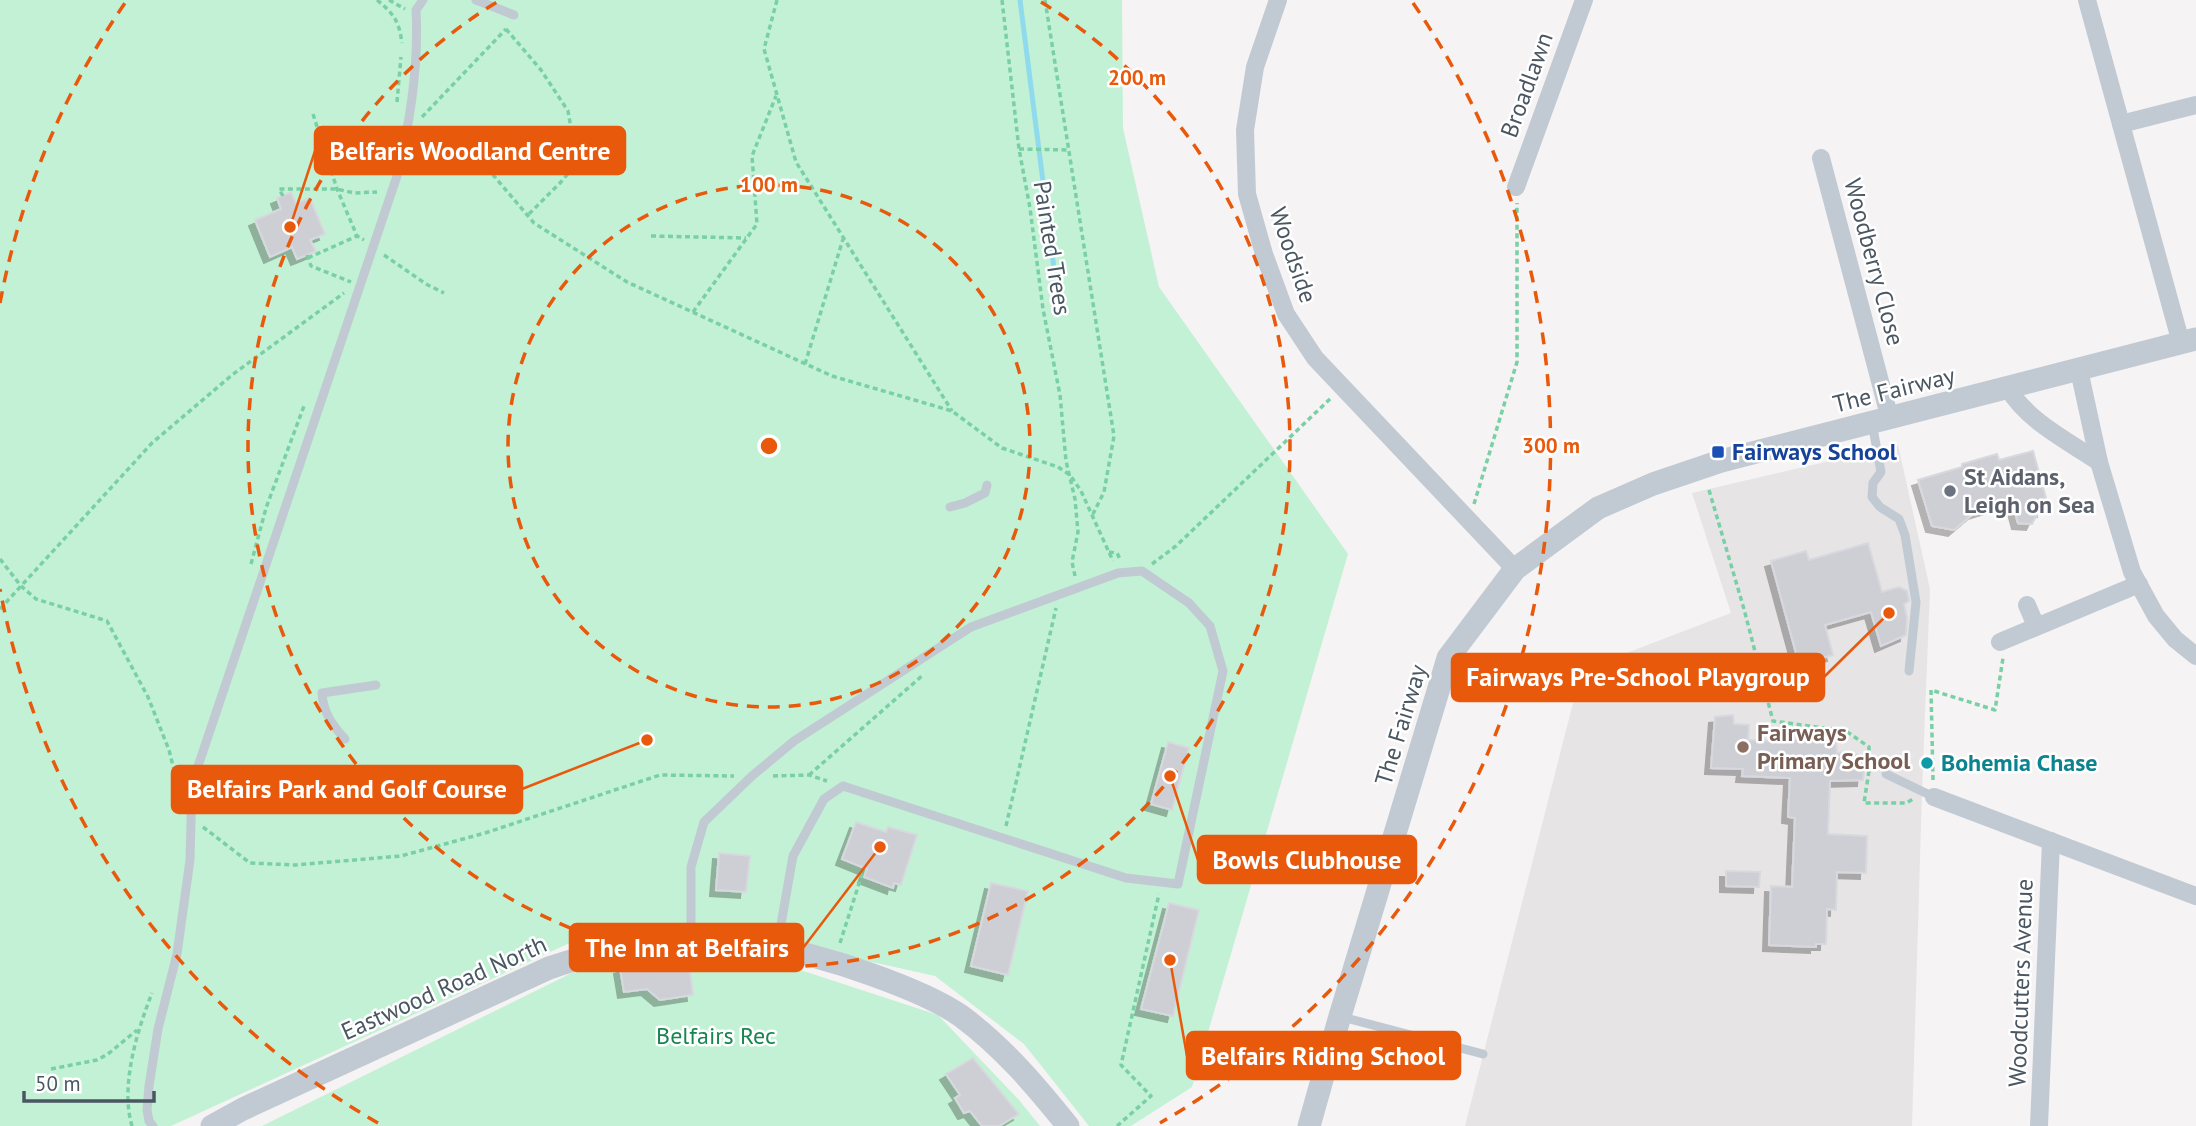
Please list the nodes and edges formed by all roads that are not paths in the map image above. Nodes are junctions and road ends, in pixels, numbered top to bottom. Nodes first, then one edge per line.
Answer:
1 (423, 0) edge
2 (476, 0) edge
3 (1278, 0) edge
4 (1584, 0) edge
5 (2087, 0) edge
6 (514, 15) road end
7 (2196, 105) edge
8 (2121, 124) junction
9 (1821, 159) dead end
10 (1517, 187) road end
11 (2188, 341) edge
12 (2079, 370) junction
13 (2008, 388) junction
14 (1881, 421) junction
15 (2099, 462) junction
16 (987, 485) dead end
17 (950, 507) dead end
18 (1515, 569) junction
19 (2139, 584) junction
20 (2027, 605) dead end
21 (2036, 626) junction
22 (2000, 642) road end
23 (2196, 656) edge
24 (1909, 671) dead end
25 (376, 685) dead end
26 (345, 739) dead end
27 (1886, 774) dead end
28 (1928, 795) joint
29 (2051, 841) junction
30 (2196, 897) edge
31 (691, 940) junction
32 (777, 947) junction
33 (1340, 1016) junction
34 (1483, 1054) dead end
35 (153, 1126) edge
36 (212, 1126) edge
37 (1068, 1126) edge
38 (1309, 1126) edge
39 (2039, 1126) edge

1 - 35 lane
2 - 6 lane
3 - 18 street, Woodside
4 - 10 street, Broadlawn
5 - 8 street
7 - 8 street
8 - 11 street
9 - 14 street, Woodberry Close
11 - 12 street, The Fairway
12 - 13 street, The Fairway
12 - 15 street
13 - 14 street, The Fairway
13 - 15 street
14 - 18 street, The Fairway
14 - 24 lane
15 - 19 street
16 - 17 lane
18 - 33 street, The Fairway
19 - 21 street
19 - 23 street
20 - 21 street
21 - 22 street
25 - 26 lane
27 - 28 lane
28 - 29 street
29 - 30 street
29 - 39 street, Woodcutters Avenue
31 - 32 street, Eastwood Road North
31 - 32 lane
31 - 36 street, Eastwood Road North
32 - 37 street, Eastwood Road North
33 - 34 lane
33 - 38 street, The Fairway

